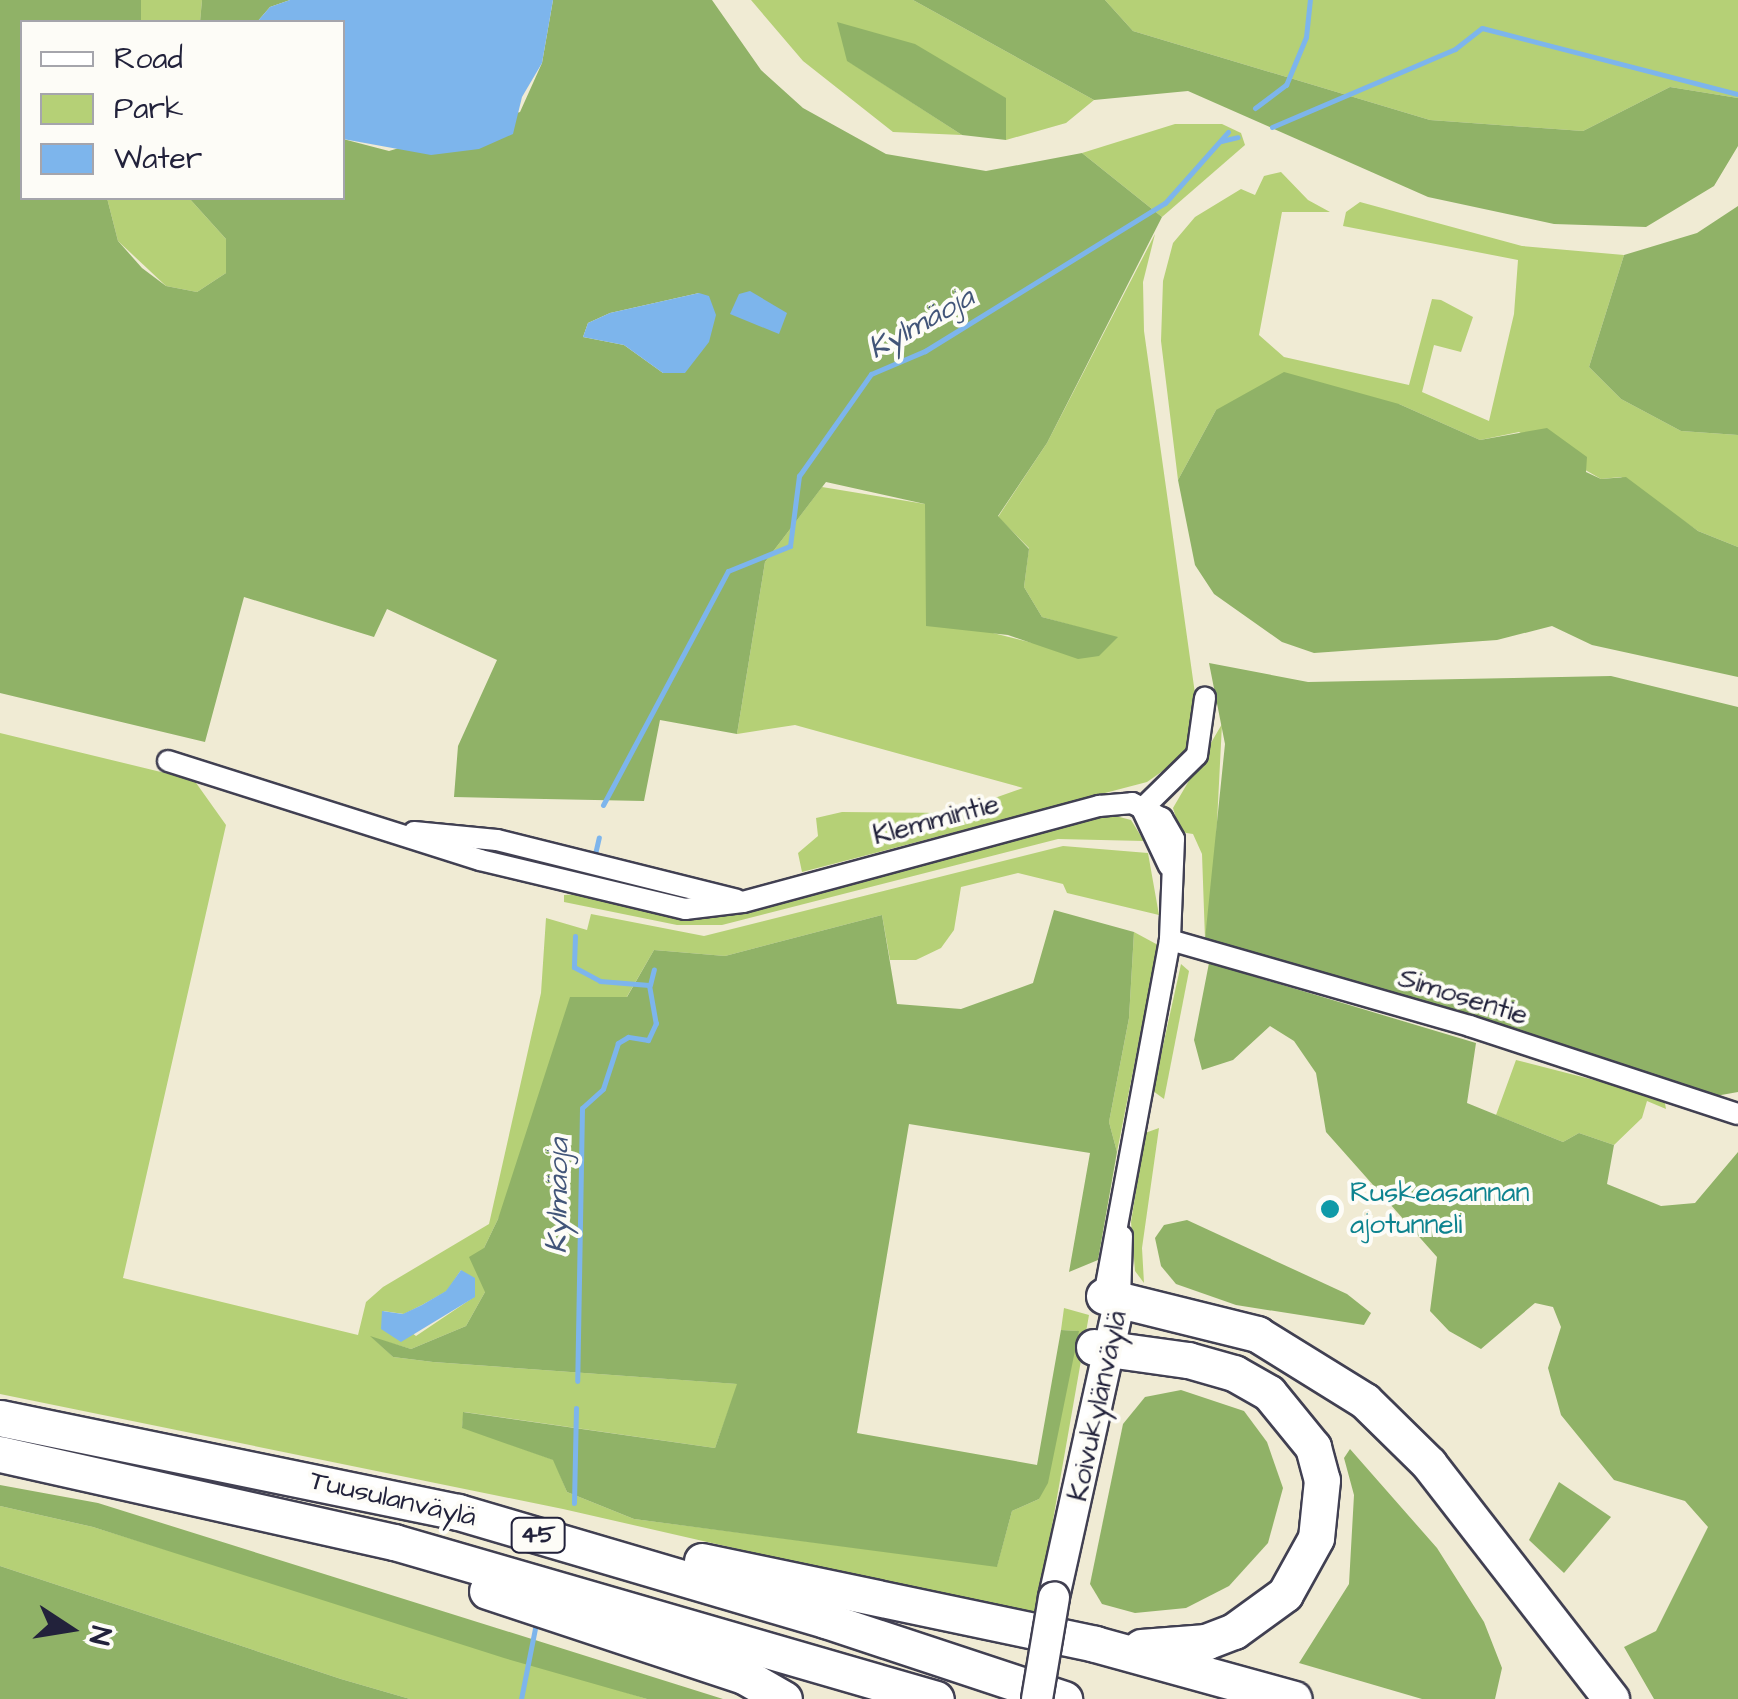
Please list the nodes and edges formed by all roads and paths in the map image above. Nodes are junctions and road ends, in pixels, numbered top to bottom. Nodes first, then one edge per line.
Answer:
1 (1204, 698) dead end
2 (168, 762) dead end
3 (1142, 810) junction
4 (1170, 940) junction
5 (1738, 1114) edge
6 (1112, 1297) junction
7 (1102, 1348) junction
8 (0, 1418) edge
9 (0, 1454) edge
10 (196, 1496) junction
11 (458, 1512) junction
12 (1095, 1644) junction
13 (744, 1676) junction
14 (784, 1699) edge
15 (811, 1699) edge
16 (936, 1699) edge
17 (1037, 1699) edge
18 (1064, 1699) edge
19 (1294, 1699) edge
20 (1611, 1699) edge

1 - 3 street
2 - 3 street, Klemmintie
3 - 4 street, Koivukylänväylä
4 - 5 street, Simosentie
4 - 6 street, Koivukylänväylä
6 - 7 main road, Koivukylänväylä
6 - 20 highway
7 - 12 highway
7 - 17 main road, Koivukylänväylä, bridge
8 - 11 highway, Tuusulanväylä / 45
9 - 10 highway, Tuusulanväylä / 45
10 - 13 highway
10 - 16 highway, Tuusulanväylä / 45
11 - 12 highway
11 - 18 highway, Tuusulanväylä / 45
12 - 19 highway
13 - 14 highway
13 - 15 highway

